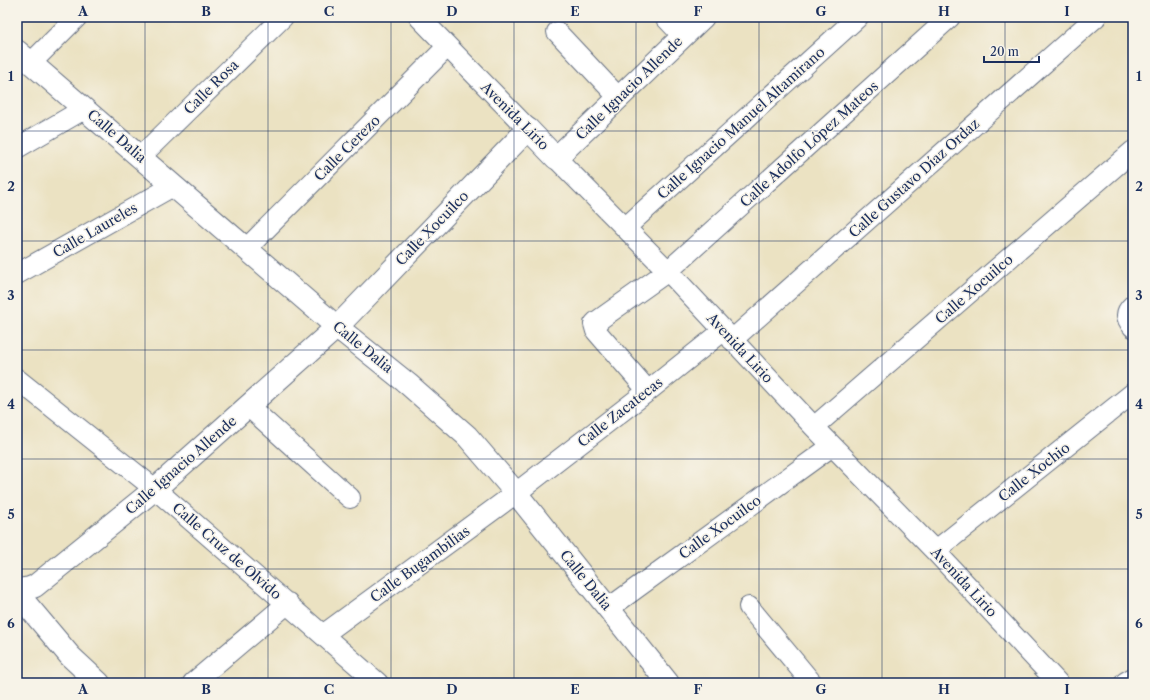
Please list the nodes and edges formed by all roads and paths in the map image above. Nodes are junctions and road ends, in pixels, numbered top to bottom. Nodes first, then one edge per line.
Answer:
1 (77, 17) edge
2 (282, 17) edge
3 (419, 17) edge
4 (665, 17) edge
5 (703, 17) edge
6 (858, 17) edge
7 (950, 17) edge
8 (1096, 17) edge
9 (557, 32) dead end
10 (682, 36) junction
11 (447, 47) junction
12 (24, 57) edge
13 (619, 98) junction
14 (84, 109) junction
15 (528, 129) junction
16 (17, 148) edge
17 (1133, 151) edge
18 (140, 157) junction
19 (556, 158) junction
20 (173, 186) junction
21 (625, 228) junction
22 (246, 249) junction
23 (668, 271) junction
24 (17, 274) edge
25 (1133, 305) edge
26 (337, 327) junction
27 (1133, 327) edge
28 (728, 335) junction
29 (17, 379) edge
30 (648, 391) junction
31 (1133, 393) edge
32 (248, 406) junction
33 (814, 427) junction
34 (832, 446) junction
35 (155, 489) junction
36 (516, 493) junction
37 (350, 498) dead end
38 (935, 550) junction
39 (17, 592) edge
40 (288, 603) junction
41 (749, 607) dead end
42 (608, 608) junction
43 (324, 634) junction
44 (1133, 678) edge
45 (99, 683) edge
46 (193, 683) edge
47 (378, 683) edge
48 (668, 683) edge
49 (812, 683) edge
50 (1058, 683) edge
51 (1126, 683) edge

1 - 12 street
2 - 18 street, Calle Rosa
3 - 11 street, Avenida Lirio
4 - 10 street
5 - 10 street, Calle Ignacio Allende
6 - 21 street, Calle Ignacio Manuel Altamirano
7 - 23 street, Calle Adolfo López Mateos
8 - 28 street, Calle Gustavo Díaz Ordaz
9 - 13 street
10 - 13 street, Calle Ignacio Allende
11 - 15 street, Avenida Lirio
11 - 22 street, Calle Cerezo
12 - 14 street, Calle Dalia
13 - 19 street, Calle Ignacio Allende
14 - 16 street
14 - 18 street, Calle Dalia
15 - 19 street, Avenida Lirio
15 - 26 street, Calle Xocuilco
17 - 33 street, Calle Xocuilco
18 - 20 street, Calle Dalia
19 - 21 street, Avenida Lirio
20 - 22 street, Calle Dalia
20 - 24 street, Calle Laureles
21 - 23 street, Avenida Lirio
22 - 26 street, Calle Dalia
23 - 28 street, Avenida Lirio
23 - 30 street, Calle Adolfo López Mateos
25 - 27 street
26 - 32 street, Calle Ignacio Allende
26 - 36 street, Calle Dalia
28 - 30 street, Calle Zacatecas
28 - 33 street, Avenida Lirio
29 - 35 street, Calle Cruz de Olvido
30 - 36 street, Calle Zacatecas
31 - 38 street, Calle Xochio
32 - 35 street, Calle Ignacio Allende
32 - 37 street
33 - 34 street, Avenida Lirio
34 - 38 street, Avenida Lirio
34 - 42 street, Calle Xocuilco
35 - 39 street, Calle Ignacio Allende
35 - 40 street, Calle Cruz de Olvido
36 - 42 street, Calle Dalia
36 - 43 street, Calle Bugambilias
38 - 50 street, Avenida Lirio
39 - 45 street
40 - 43 street, Calle Cruz de Olvido
40 - 46 street
41 - 49 street
42 - 48 street, Calle Dalia
43 - 47 street, Calle Cruz de Olvido
44 - 51 street

